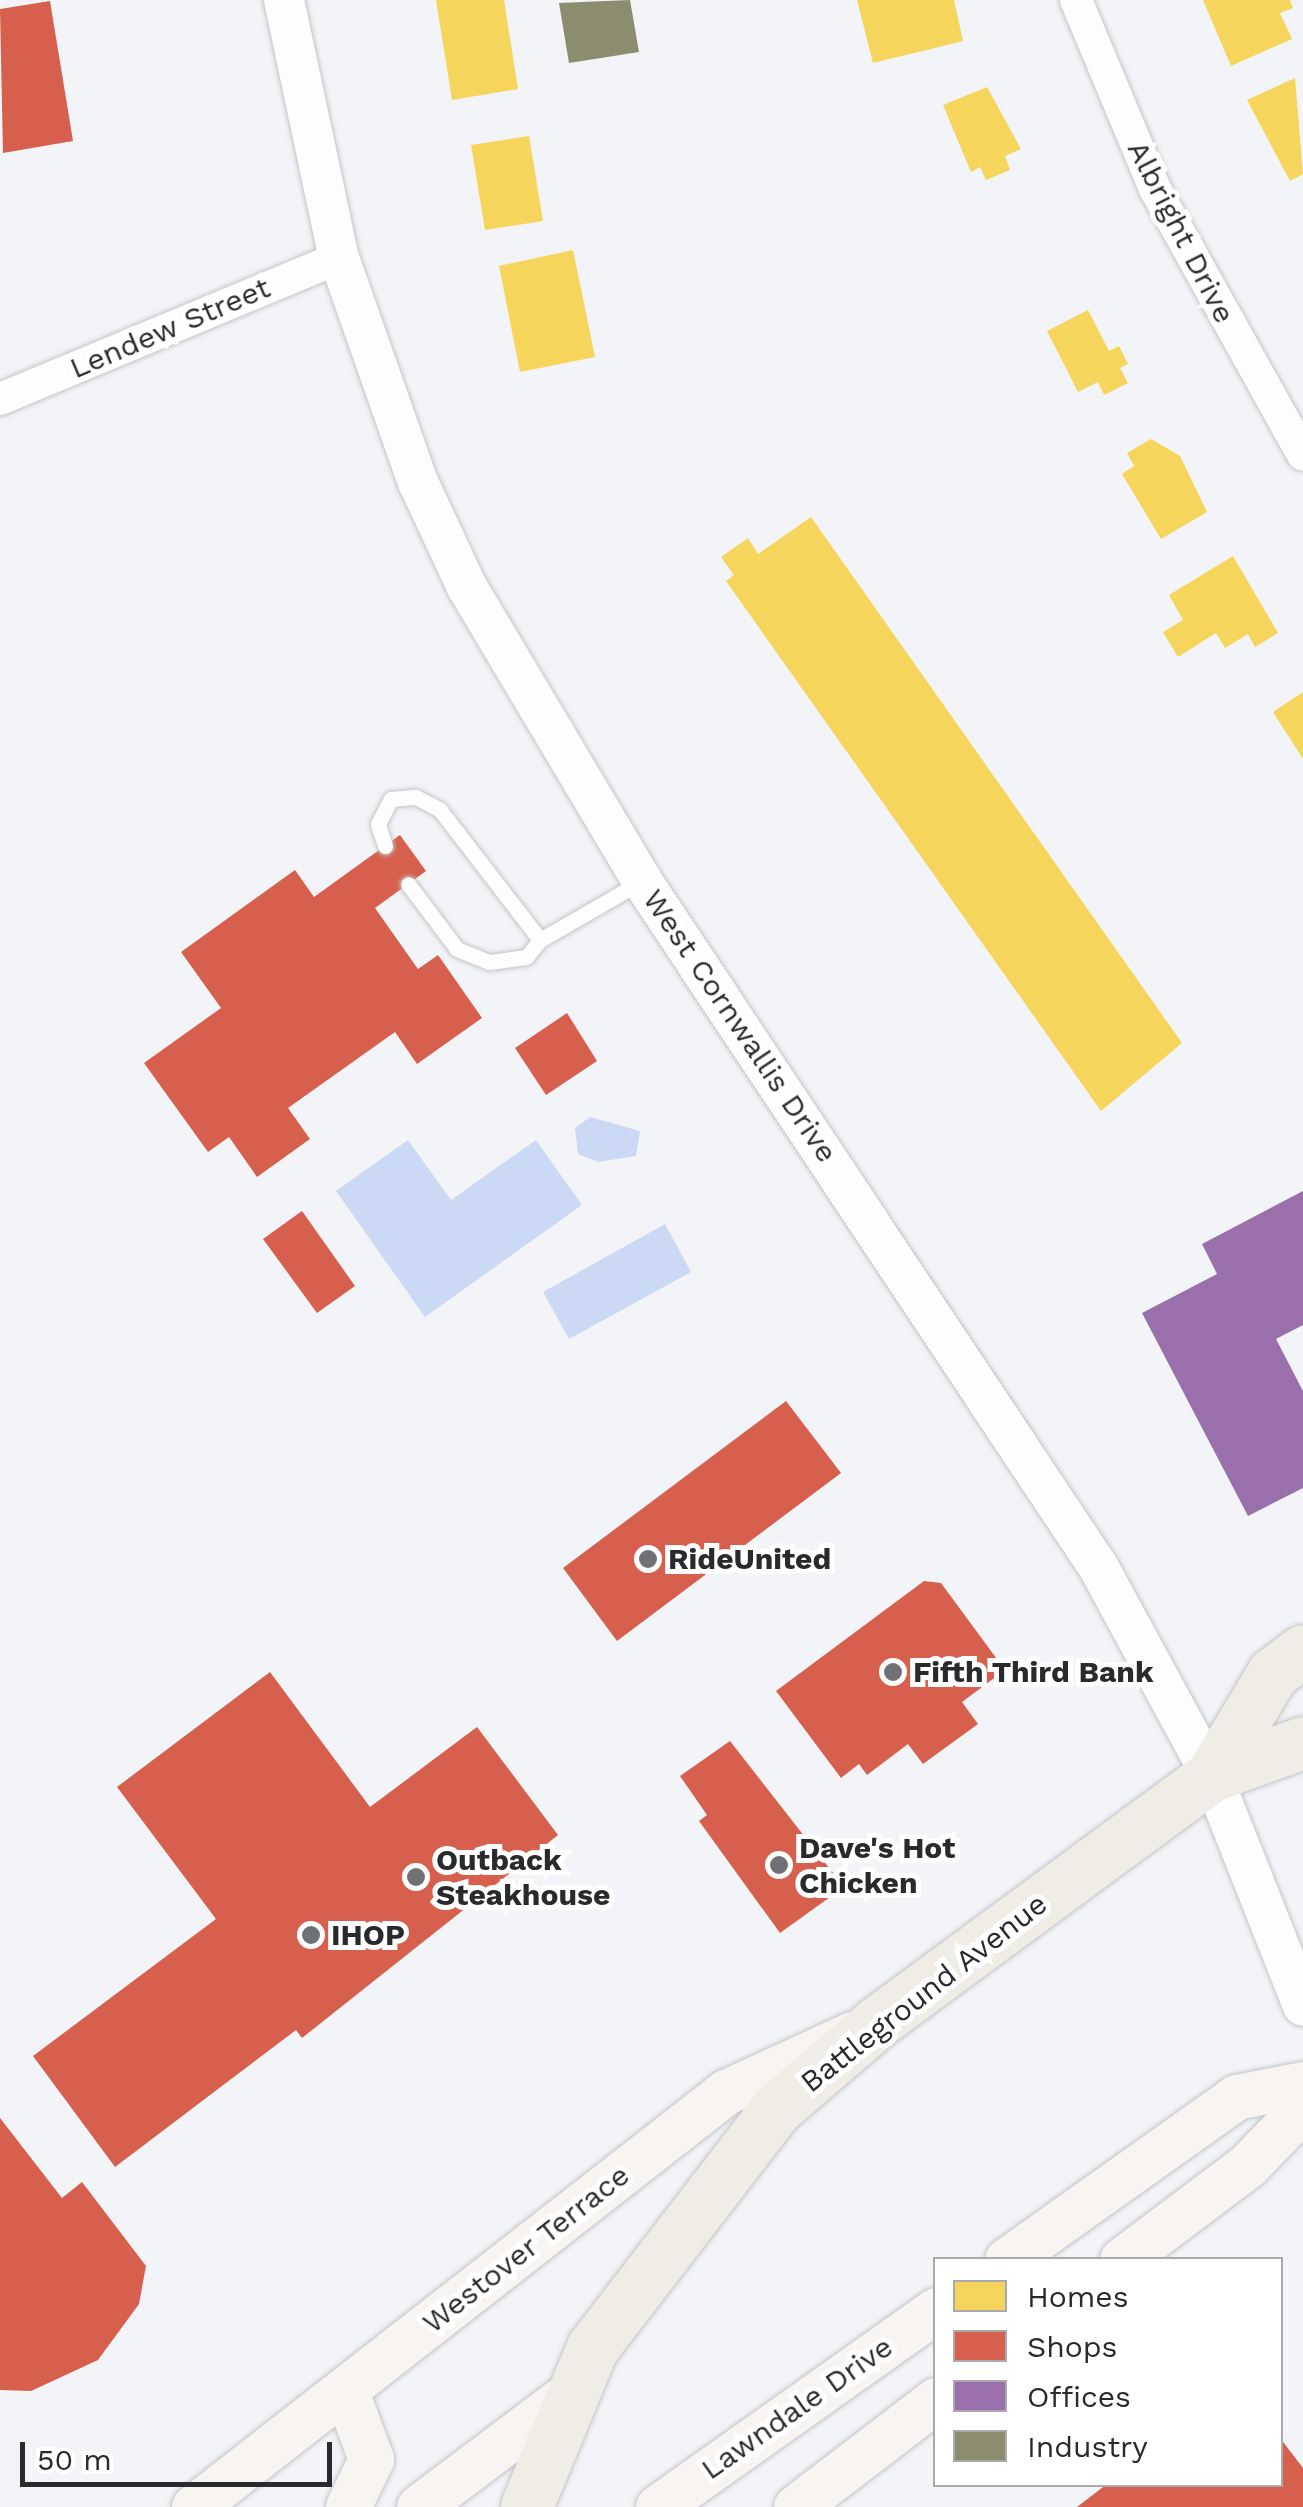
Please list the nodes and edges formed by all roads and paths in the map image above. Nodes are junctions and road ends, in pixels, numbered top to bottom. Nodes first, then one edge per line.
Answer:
1 (284, 0) edge
2 (1076, 0) edge
3 (339, 258) junction
4 (0, 399) edge
5 (1303, 455) edge
6 (385, 846) dead end
7 (642, 881) junction
8 (408, 884) dead end
9 (540, 940) junction
10 (1303, 1651) edge
11 (1303, 1744) edge
12 (1212, 1776) junction
13 (1303, 2006) edge
14 (876, 2023) junction
15 (750, 2079) junction
16 (1303, 2084) edge
17 (1303, 2108) edge
18 (737, 2155) junction
19 (1011, 2257) edge
20 (1126, 2257) edge
21 (933, 2312) edge
22 (346, 2389) junction
23 (573, 2391) junction
24 (933, 2402) edge
25 (194, 2507) edge
26 (348, 2507) edge
27 (419, 2507) edge
28 (527, 2507) edge
29 (658, 2507) edge
30 (796, 2507) edge

1 - 3 street, West Cornwallis Drive
2 - 5 street, Albright Drive
3 - 4 street, Lendew Street
3 - 7 street, West Cornwallis Drive
6 - 9 lane
7 - 9 lane
7 - 12 street, West Cornwallis Drive
8 - 9 lane
10 - 12 main road, Battleground Avenue
11 - 12 main road, Battleground Avenue
12 - 13 street, West Cornwallis Drive
12 - 14 main road, Battleground Avenue
14 - 15 main road, Westover Terrace
14 - 18 main road, Battleground Avenue
15 - 18 lane
15 - 22 main road, Westover Terrace
16 - 19 main road
17 - 20 main road
18 - 23 main road, Battleground Avenue
21 - 29 main road, Lawndale Drive
22 - 25 main road, Westover Terrace
22 - 26 main road
23 - 27 main road
23 - 28 main road, Battleground Avenue
24 - 30 main road

